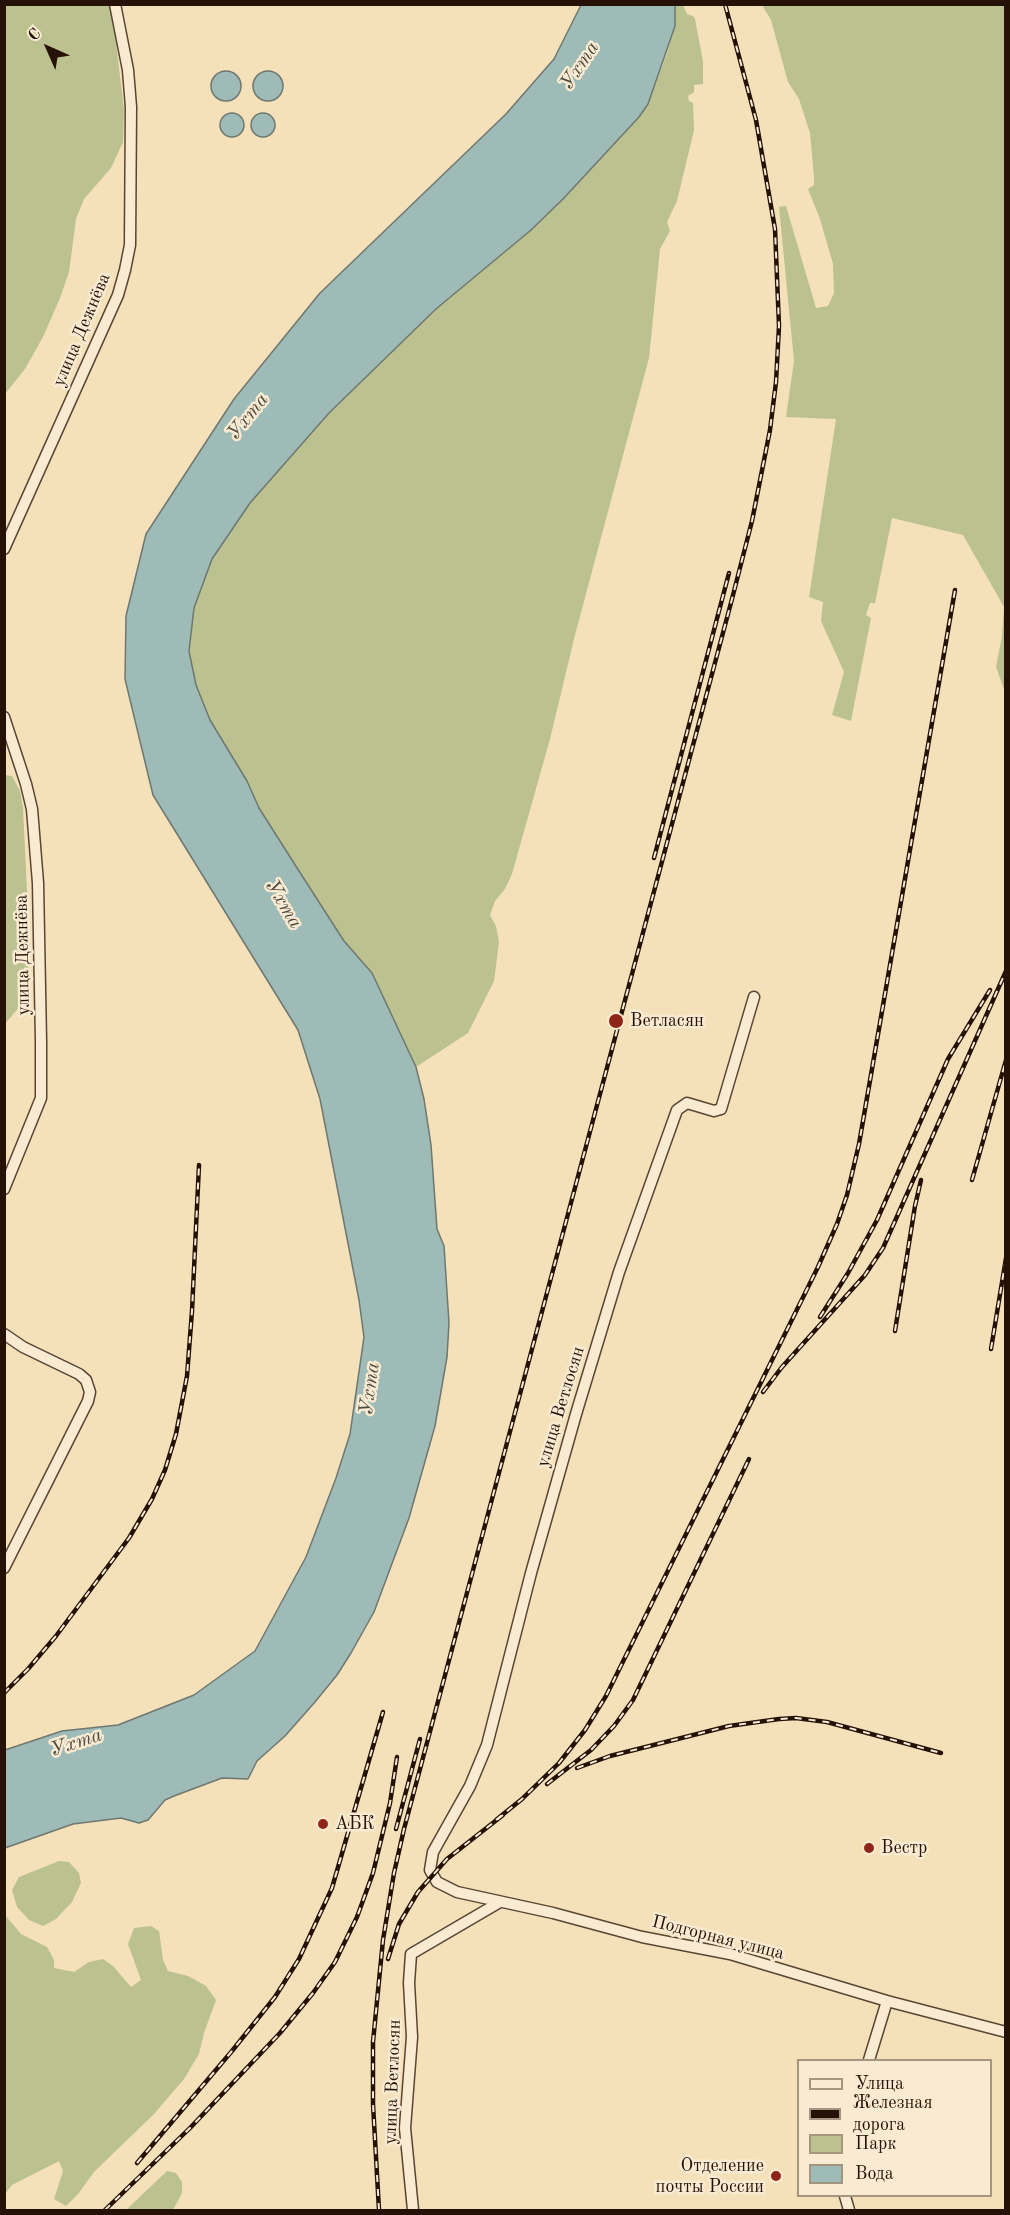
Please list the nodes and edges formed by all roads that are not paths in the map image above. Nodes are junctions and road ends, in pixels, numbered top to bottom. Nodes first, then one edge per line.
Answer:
1 (115, 4) edge
2 (4, 549) edge
3 (4, 717) edge
4 (754, 997) dead end
5 (4, 1189) edge
6 (4, 1334) edge
7 (4, 1568) edge
8 (430, 1870) joint
9 (500, 1902) junction
10 (887, 2001) junction
11 (1005, 2032) edge
12 (870, 2059) edge
13 (413, 2211) edge

1 - 2 street, улица Дежнёва
3 - 5 street, улица Дежнёва
4 - 8 street, улица Ветлосян
6 - 7 street
8 - 9 street, Подгорная улица
9 - 10 street, Подгорная улица
9 - 13 street, улица Ветлосян
10 - 11 street, Подгорная улица
10 - 12 street

